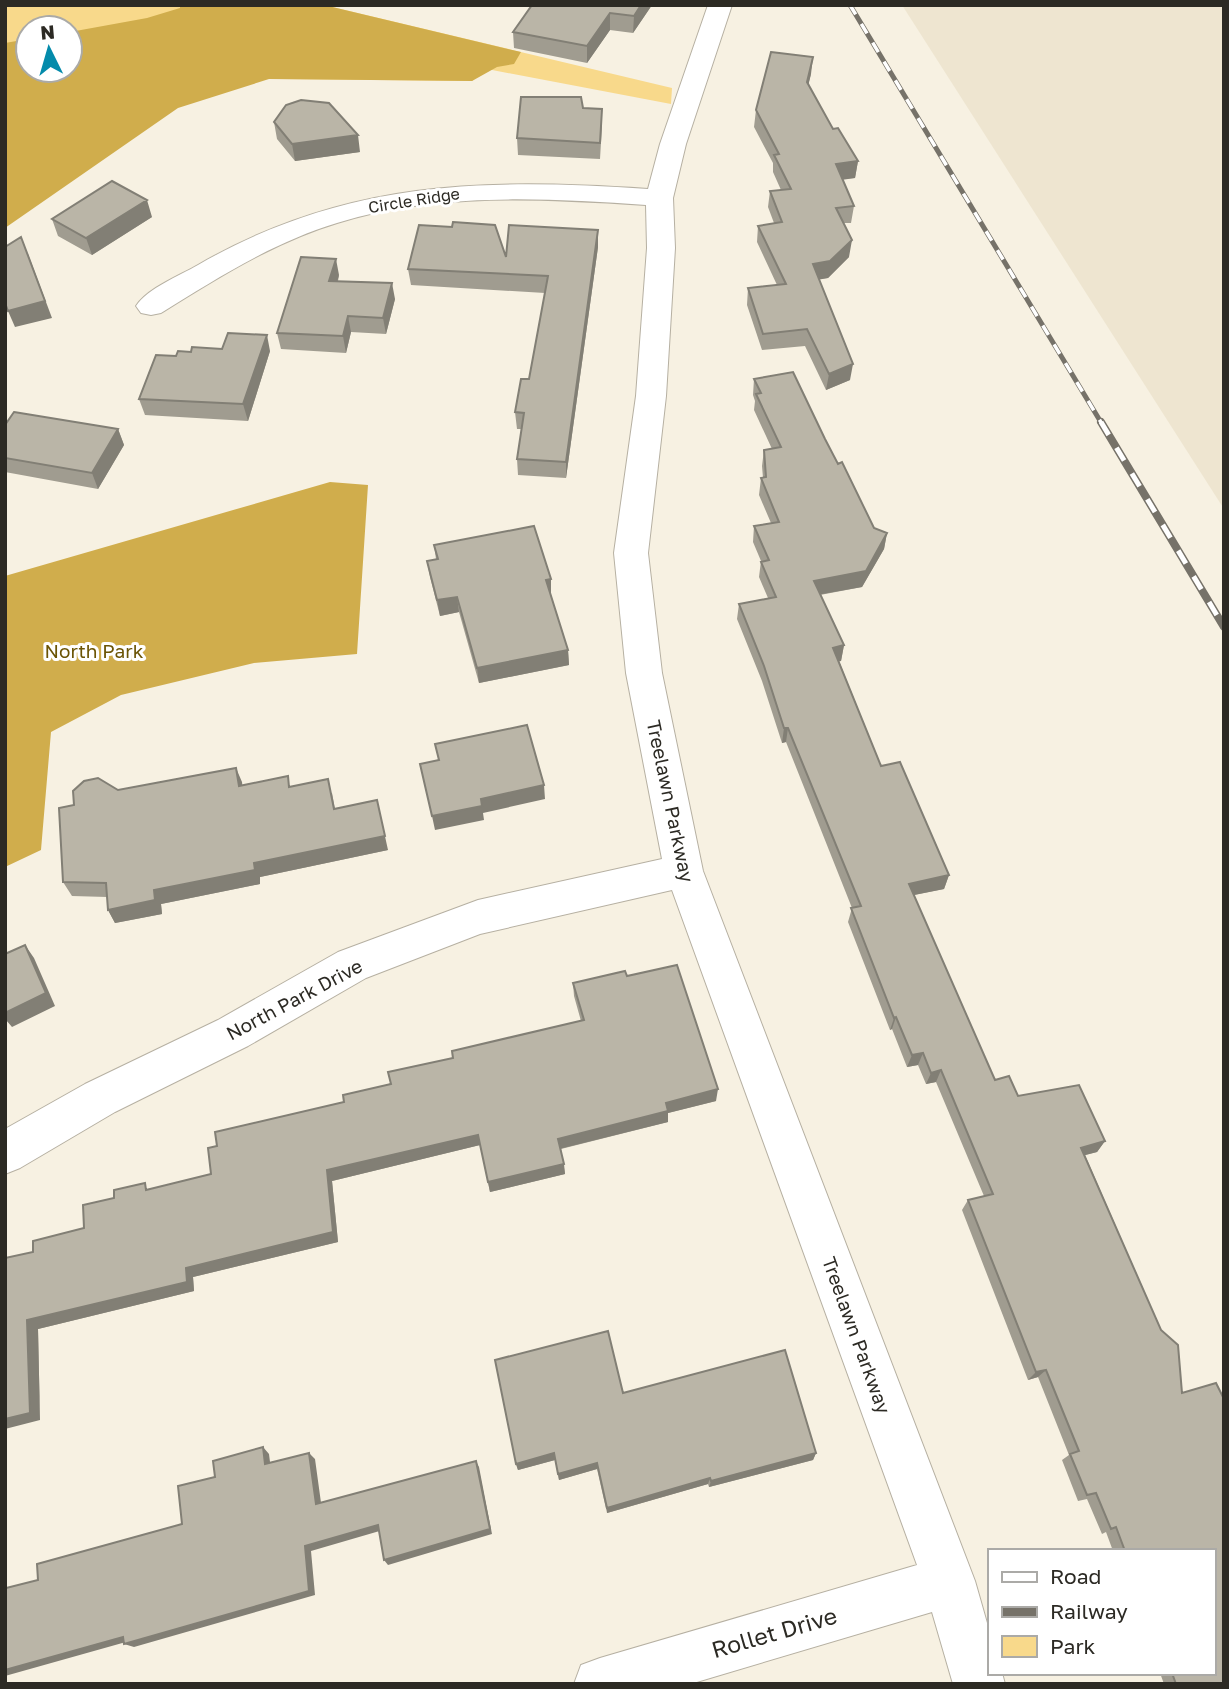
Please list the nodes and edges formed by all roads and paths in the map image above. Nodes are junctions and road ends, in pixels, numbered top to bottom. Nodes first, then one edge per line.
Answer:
1 (720, 5) edge
2 (659, 198) junction
3 (151, 306) dead end
4 (684, 871) junction
5 (5, 1153) edge
6 (949, 1581) junction
7 (600, 1684) edge
8 (979, 1684) edge

1 - 2 street, Treelawn Parkway
2 - 3 street, Circle Ridge
2 - 4 street, Treelawn Parkway
4 - 5 street, North Park Drive
4 - 6 street, Treelawn Parkway
6 - 7 street, Rollet Drive
6 - 8 street, Treelawn Parkway

